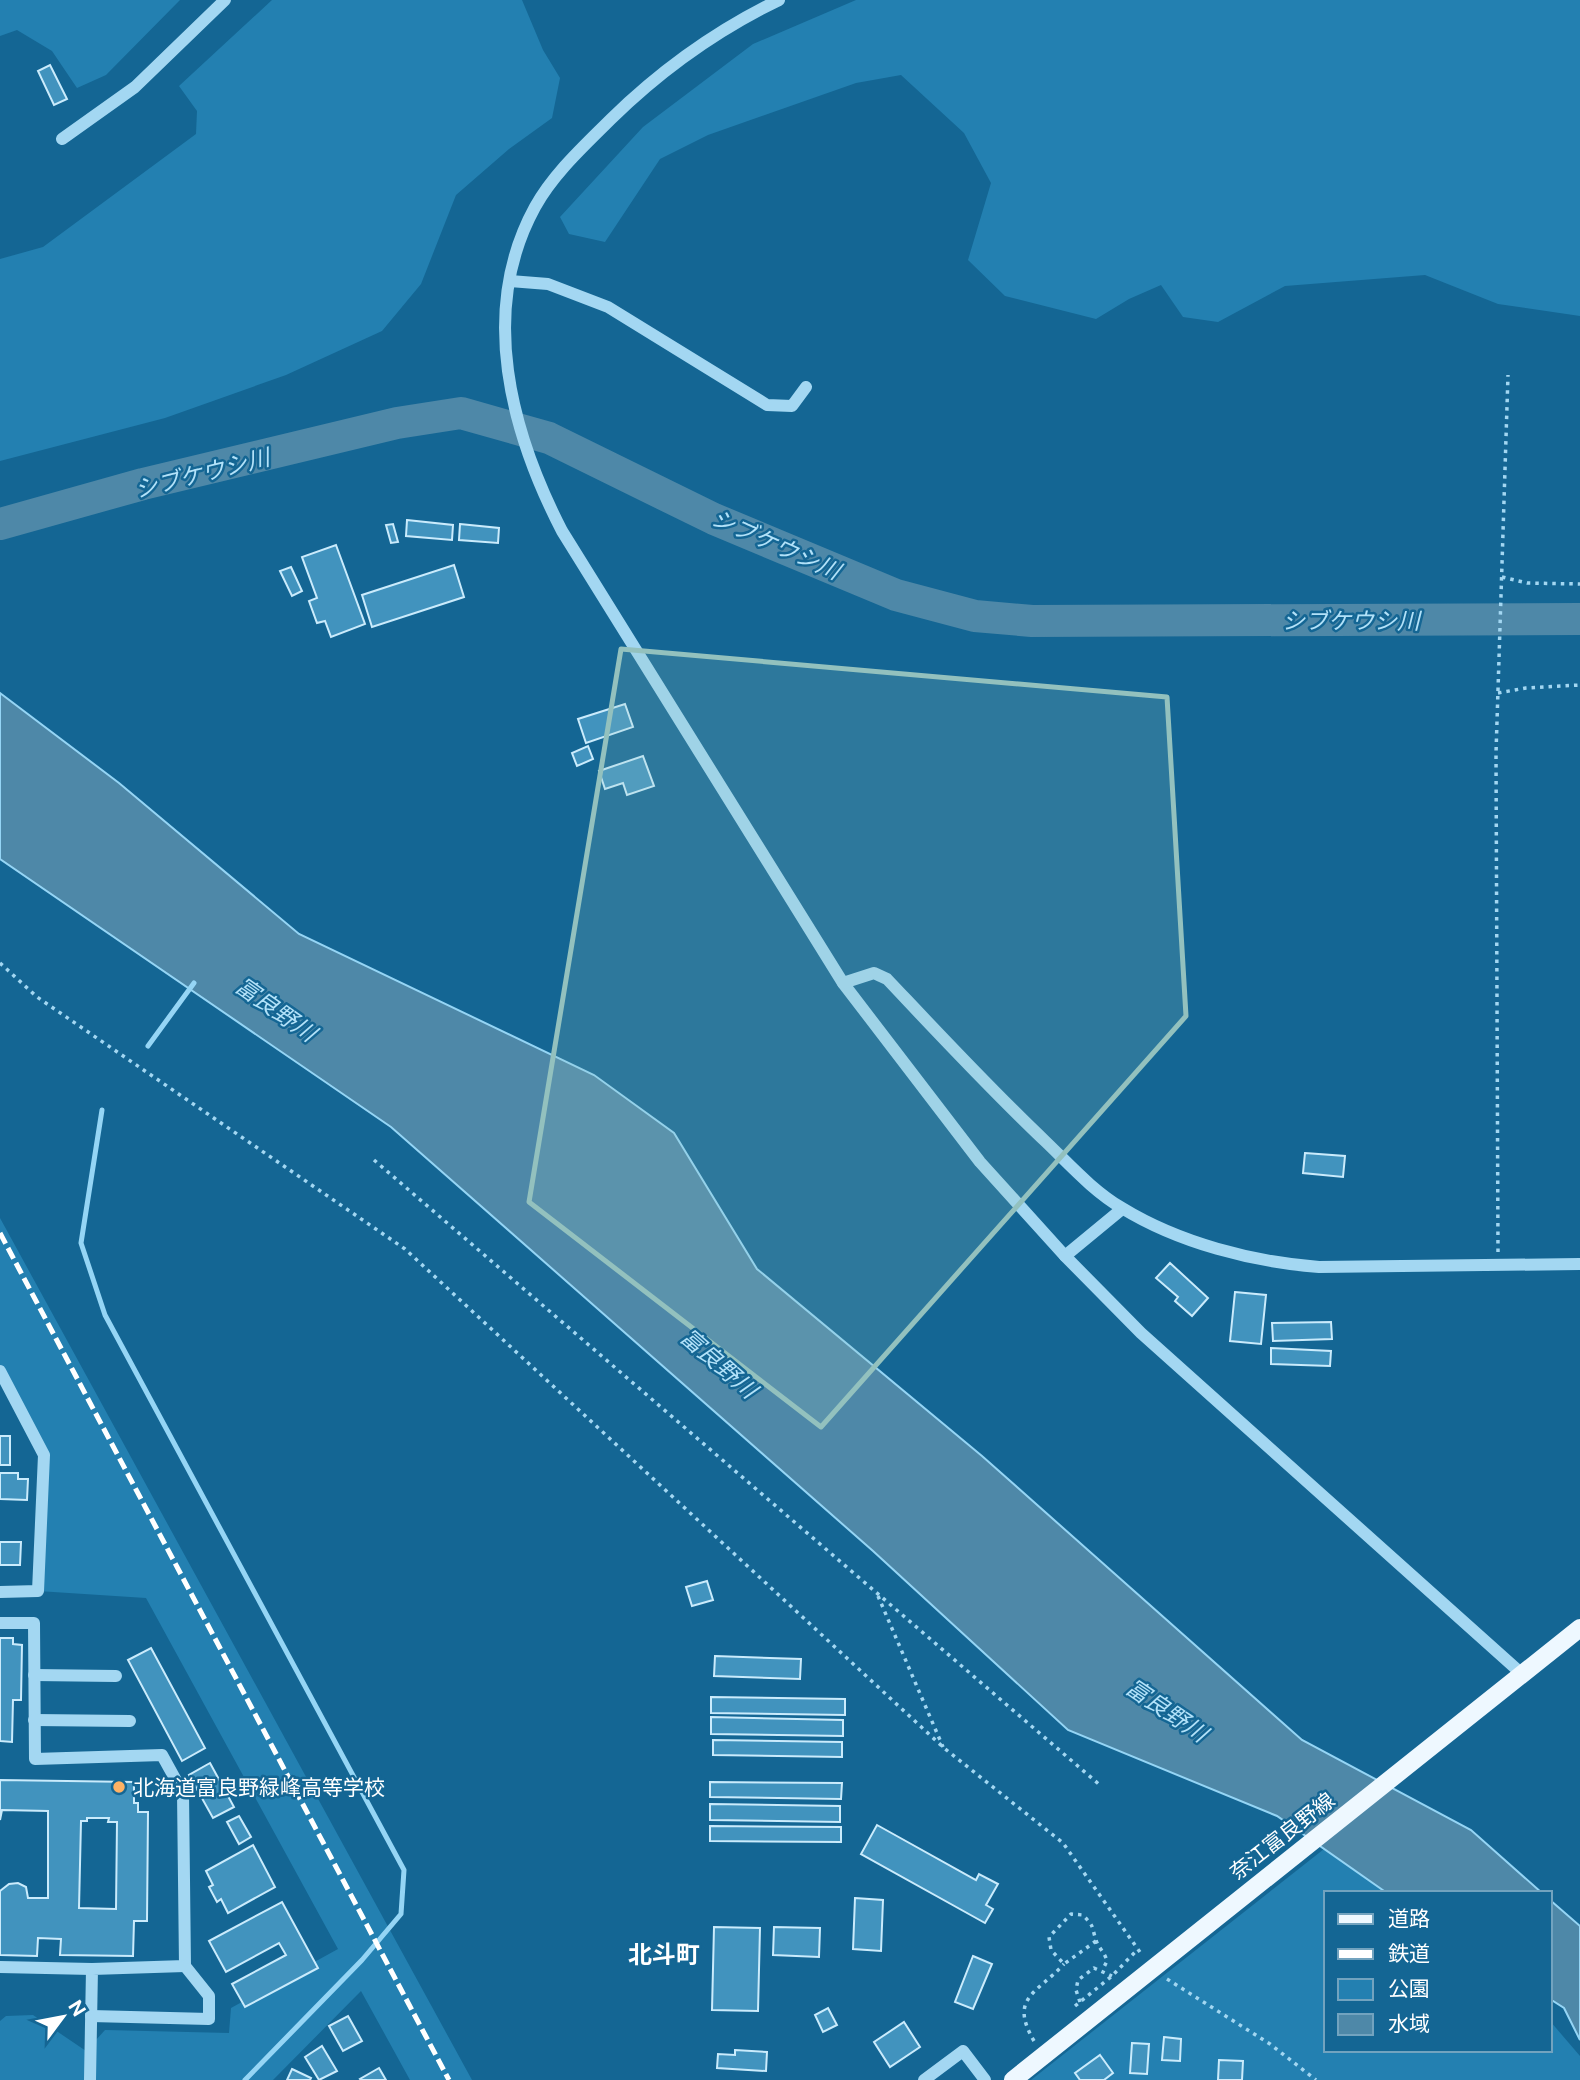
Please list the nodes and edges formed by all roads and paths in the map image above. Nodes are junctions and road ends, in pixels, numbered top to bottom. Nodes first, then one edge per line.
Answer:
1 (225, 0) edge
2 (779, 0) edge
3 (62, 139) dead end
4 (510, 281) junction
5 (1508, 376) dead end
6 (806, 387) dead end
7 (1502, 577) junction
8 (1580, 584) edge
9 (1580, 685) edge
10 (1498, 693) junction
11 (0, 963) edge
12 (843, 983) junction
13 (374, 1160) dead end
14 (1122, 1209) junction
15 (1065, 1256) junction
16 (1580, 1264) edge
17 (1498, 1265) junction
18 (0, 1371) edge
19 (0, 1592) edge
20 (876, 1593) junction
21 (0, 1623) edge
22 (1580, 1628) edge
23 (1522, 1674) junction
24 (34, 1675) junction
25 (116, 1676) dead end
26 (34, 1720) junction
27 (130, 1721) dead end
28 (944, 1748) junction
29 (1101, 1786) dead end
30 (1096, 1941) junction
31 (1064, 1965) junction
32 (186, 1966) junction
33 (0, 1967) edge
34 (1152, 1968) junction
35 (92, 1969) junction
36 (1102, 1969) junction
37 (1112, 1976) dead end
38 (1080, 2002) dead end
39 (91, 2016) junction
40 (1034, 2041) dead end
41 (90, 2078) edge
42 (924, 2080) edge
43 (985, 2080) edge
44 (1013, 2080) edge
45 (1316, 2080) edge

1 - 3 street
2 - 4 street
4 - 6 street
4 - 12 street
5 - 7 path
7 - 8 path
7 - 10 path
9 - 10 path
10 - 17 path
11 - 28 path
12 - 14 street
12 - 15 street
13 - 20 path
14 - 15 street
14 - 17 street
15 - 23 street
16 - 17 street
18 - 19 street
20 - 28 path
20 - 29 path
21 - 24 street
22 - 23 main road, 奈江富良野線
23 - 34 main road, 奈江富良野線
24 - 25 street
24 - 26 street
26 - 27 street
26 - 32 street
28 - 34 path
30 - 31 path
30 - 31 path
30 - 36 path
31 - 40 path
32 - 35 street
32 - 39 street
33 - 35 street
34 - 44 main road, 奈江富良野線
34 - 45 path
35 - 39 street
36 - 37 path
36 - 38 path
39 - 41 street
42 - 43 street

